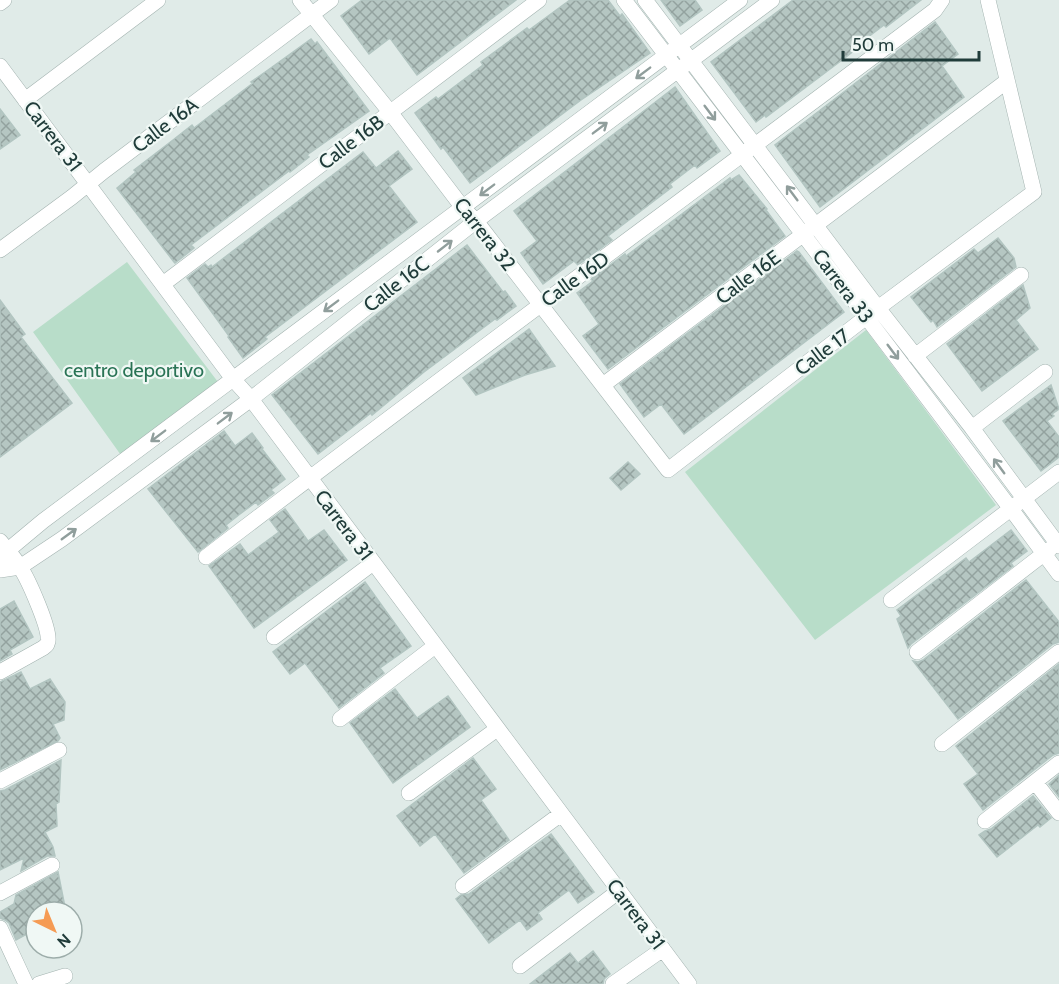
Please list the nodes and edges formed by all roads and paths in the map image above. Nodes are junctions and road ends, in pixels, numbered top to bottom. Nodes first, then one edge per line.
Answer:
1 (4, 0) edge
2 (158, 0) edge
3 (300, 0) edge
4 (331, 0) edge
5 (539, 0) edge
6 (624, 0) edge
7 (645, 0) edge
8 (740, 0) edge
9 (772, 0) edge
10 (942, 0) edge
11 (988, 0) edge
12 (0, 3) edge
13 (312, 15) junction
14 (679, 46) junction
15 (666, 56) junction
16 (691, 60) junction
17 (0, 66) edge
18 (678, 70) junction
19 (1007, 81) junction
20 (25, 100) junction
21 (390, 112) junction
22 (756, 146) junction
23 (742, 156) junction
24 (88, 184) junction
25 (463, 208) junction
26 (476, 221) junction
27 (810, 230) junction
28 (0, 250) edge
29 (1021, 275) dead end
30 (163, 284) junction
31 (540, 304) junction
32 (872, 313) junction
33 (915, 356) junction
34 (1045, 372) dead end
35 (233, 379) junction
36 (603, 385) junction
37 (251, 399) junction
38 (972, 428) junction
39 (669, 470) joint
40 (1059, 472) edge
41 (309, 478) junction
42 (1018, 504) junction
43 (1058, 545) edge
44 (2, 551) edge
45 (1044, 554) junction
46 (206, 557) dead end
47 (373, 563) junction
48 (20, 567) junction
49 (0, 570) edge
50 (1059, 574) edge
51 (891, 600) dead end
52 (274, 637) dead end
53 (435, 646) junction
54 (917, 652) dead end
55 (1059, 652) edge
56 (0, 672) edge
57 (340, 719) dead end
58 (497, 729) junction
59 (942, 744) dead end
60 (59, 750) dead end
61 (1059, 764) edge
62 (0, 781) edge
63 (1035, 782) junction
64 (409, 793) dead end
65 (1059, 813) edge
66 (561, 814) junction
67 (985, 821) dead end
68 (52, 865) dead end
69 (463, 886) dead end
70 (619, 891) junction
71 (0, 893) edge
72 (0, 928) edge
73 (663, 949) junction
74 (520, 966) dead end
75 (65, 976) dead end
76 (26, 984) edge
77 (39, 984) edge
78 (613, 984) edge
79 (689, 984) edge

1 - 12 street
2 - 20 street
3 - 13 street, Carrera 32
4 - 13 street, Calle 16A
5 - 21 street, Calle 16B
6 - 15 street, Carrera 33
7 - 14 street, Carrera 33
8 - 14 street, Calle 16C
9 - 16 street, Calle 16C
10 - 22 street, Calle 16D
11 - 19 street
13 - 21 street, Carrera 32
13 - 24 street, Calle 16A
14 - 15 street, Calle 16C
14 - 16 street, Carrera 33
15 - 18 street, Carrera 33
15 -> 25 street, Calle 16C
16 - 18 street, Calle 16C
16 - 22 street, Carrera 33
17 - 20 street, Carrera 31
18 -> 23 street, Carrera 33
26 -> 18 street, Calle 16C
19 - 27 street, Calle 16E
19 - 32 street, Calle 17
20 - 24 street, Carrera 31
21 - 25 street, Carrera 32
21 - 30 street, Calle 16B
22 - 23 street, Calle 16D
27 -> 22 street, Carrera 33
23 - 27 street, Carrera 33
23 - 31 street, Calle 16D
24 - 28 street, Calle 16A
24 - 30 street, Carrera 31
25 - 26 street, Carrera 32
25 -> 35 street, Calle 16C
26 - 31 street, Carrera 32
37 -> 26 street, Calle 16C
27 - 32 street, Carrera 33
27 - 36 street, Calle 16E
29 - 33 street
30 - 35 street, Carrera 31
31 - 36 street, Carrera 32
31 - 41 street, Calle 16D
32 - 33 street, Carrera 33
32 - 39 street, Calle 17
32 -> 42 street, Carrera 33
33 - 38 street, Carrera 33
34 - 38 street
35 - 37 street, Carrera 31
35 -> 44 street, Calle 16C
36 - 39 street, Carrera 32
37 - 41 street, Carrera 31
48 -> 37 street, Calle 16C
42 -> 38 street, Carrera 33
40 - 42 street
41 - 46 street, Calle 16D
41 - 47 street, Carrera 31
42 - 43 street, Carrera 33
42 - 45 street, Carrera 33
42 - 51 street
43 - 45 street
44 - 48 street
45 - 50 street, Carrera 33
45 - 54 street
47 - 52 street
47 - 53 street, Carrera 31
48 - 49 street
48 - 56 street
53 - 57 street
53 - 58 street, Carrera 31
55 - 59 street
58 - 64 street
58 - 66 street, Carrera 31
60 - 62 street
61 - 63 street
63 - 65 street
63 - 67 street
66 - 69 street
66 - 70 street, Carrera 31
68 - 71 street
70 - 73 street, Carrera 31
70 - 74 street
72 - 76 street
73 - 78 street
73 - 79 street, Carrera 31
75 - 77 street

